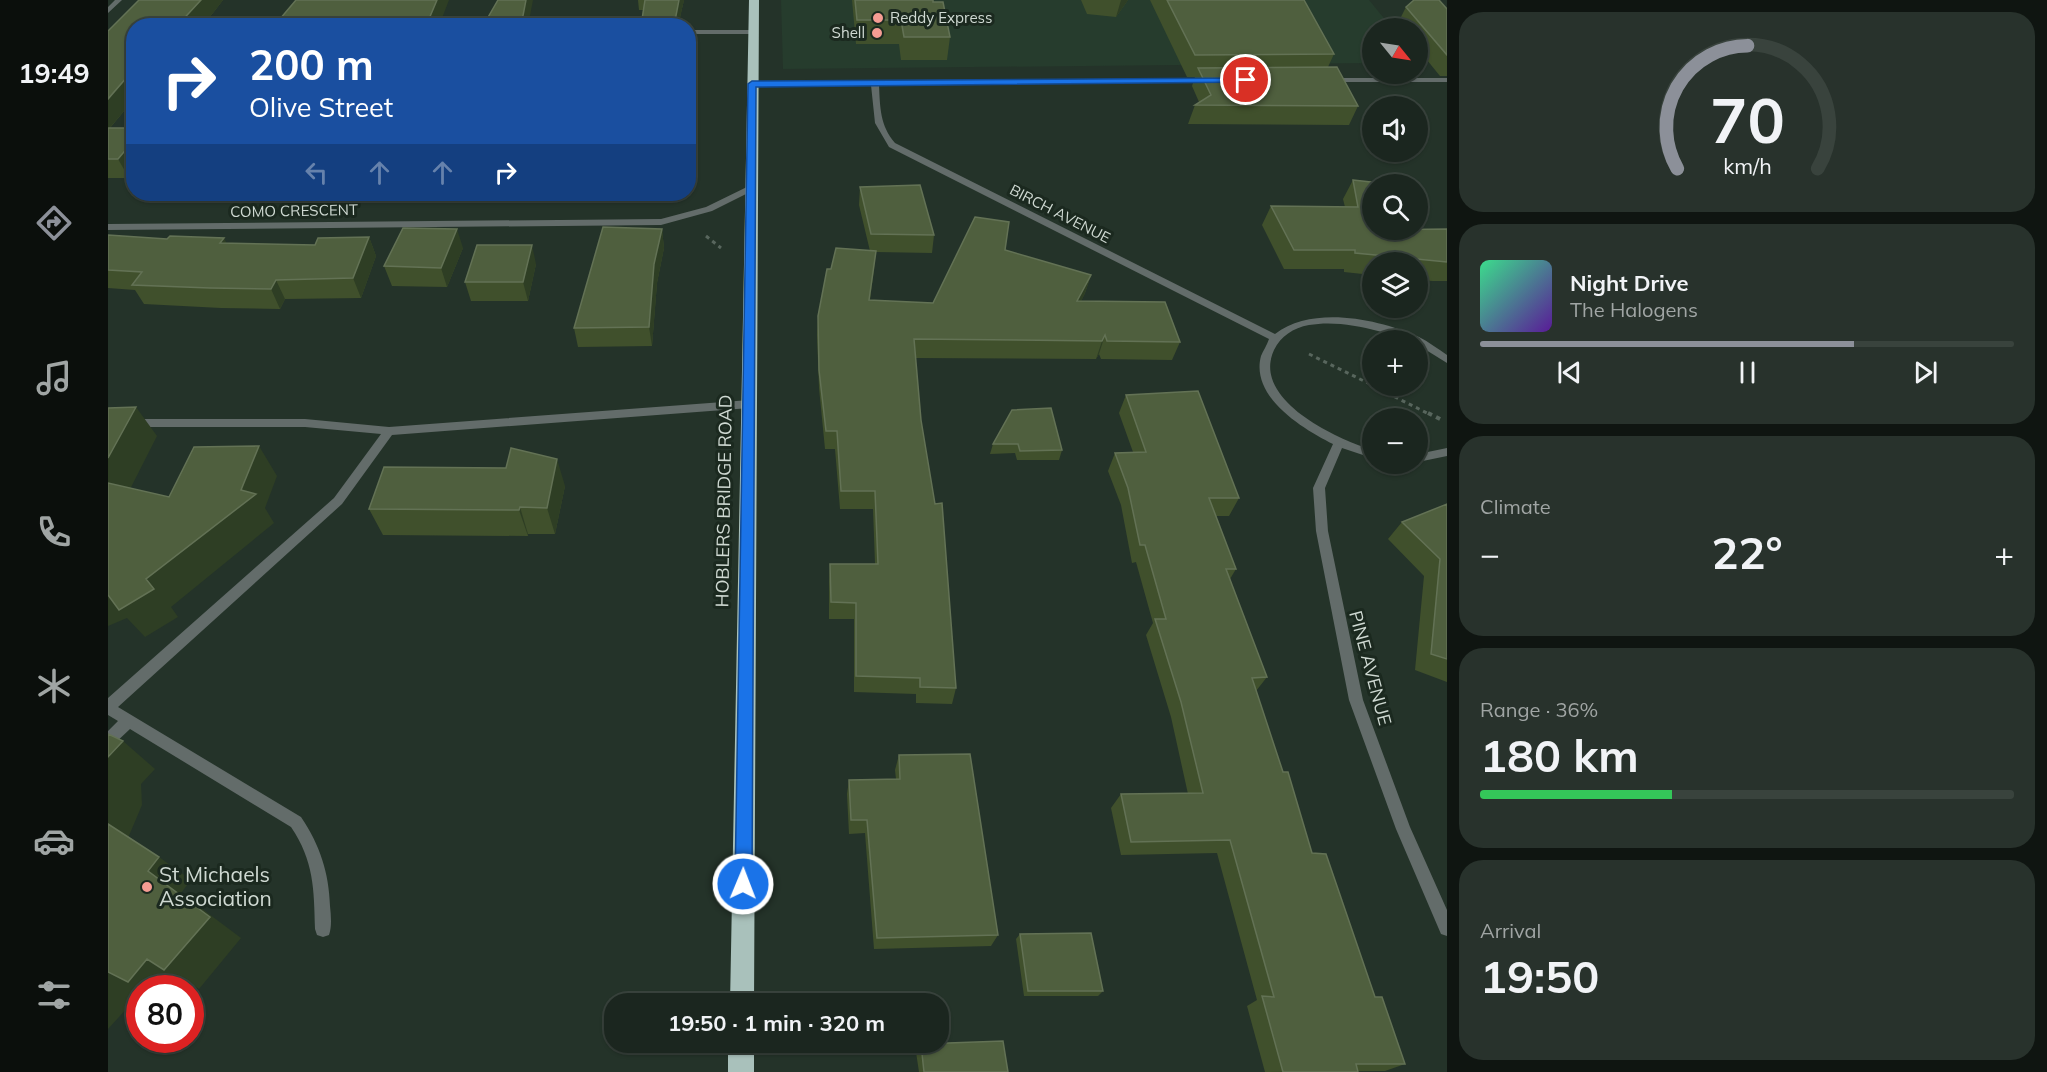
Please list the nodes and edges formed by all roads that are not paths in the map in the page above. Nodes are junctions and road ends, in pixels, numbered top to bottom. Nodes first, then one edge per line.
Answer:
1 (119, 0) edge
2 (754, 0) edge
3 (829, 0) edge
4 (821, 3) dead end
5 (108, 11) edge
6 (696, 32) edge
7 (753, 32) junction
8 (1215, 80) edge
9 (1321, 80) edge
10 (1447, 80) edge
11 (875, 83) junction
12 (752, 84) junction
13 (751, 188) junction
14 (108, 227) edge
15 (1392, 330) edge
16 (1275, 338) junction
17 (1428, 348) edge
18 (1447, 360) edge
19 (750, 404) junction
20 (108, 423) edge
21 (389, 431) junction
22 (1338, 444) junction
23 (1362, 451) edge
24 (1447, 452) edge
25 (1428, 456) edge
26 (108, 707) edge
27 (128, 721) junction
28 (108, 740) edge
29 (1447, 928) edge
30 (323, 929) dead end
31 (742, 993) edge
32 (741, 1053) edge
33 (741, 1072) edge

1 - 5 street
2 - 7 highway, HOBLERS BRIDGE ROAD
3 - 4 street
6 - 7 street
7 - 12 highway, HOBLERS BRIDGE ROAD
8 - 11 street
9 - 10 street
11 - 12 street
11 - 16 street, BIRCH AVENUE
12 - 13 highway, HOBLERS BRIDGE ROAD
13 - 14 street, COMO CRESCENT
13 - 19 highway, HOBLERS BRIDGE ROAD
15 - 16 street
16 - 22 street
17 - 18 street
19 - 21 street
19 - 31 highway, HOBLERS BRIDGE ROAD
20 - 21 street
21 - 26 street
22 - 23 street
22 - 29 street, PINE AVENUE
24 - 25 street
26 - 27 street
27 - 28 street
27 - 30 street
32 - 33 highway

